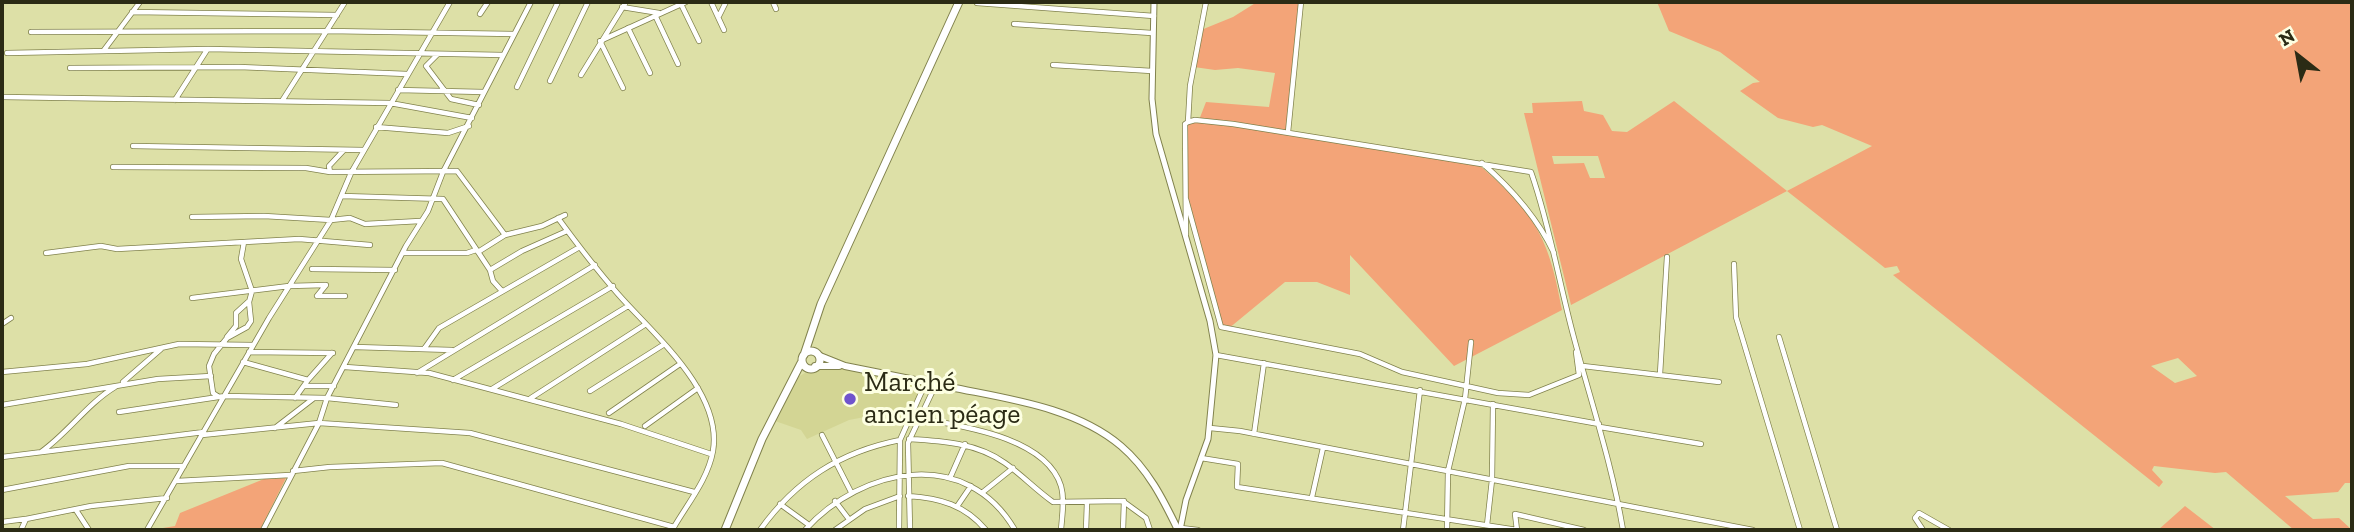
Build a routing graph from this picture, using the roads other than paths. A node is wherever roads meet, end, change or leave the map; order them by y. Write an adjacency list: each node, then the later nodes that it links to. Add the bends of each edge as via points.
1 (140, 2): 19 (street)
2 (345, 2): 22 (street)
3 (450, 2): 31 (street)
4 (488, 2): 20 (street)
5 (531, 2): 33 (street)
6 (558, 2): 53 (street)
7 (588, 2): 52 (street)
8 (711, 2): 24 (street)
9 (726, 2): 24 (street)
10 (773, 2): 18 (street)
11 (958, 2): 125 (highway, via 809,336)
12 (1154, 2): 23 (street)
13 (1206, 2): 64 (street)
14 (1301, 2): 67 (street)
15 (683, 3): 21 (street); 35 (street)
16 (977, 3): 23 (street)
17 (624, 4): 21 (street); 34 (street)
18 (776, 9)
19 (132, 12): 22 (street); 28 (street)
20 (480, 14)
21 (657, 14): 26 (street); 43 (street)
22 (337, 15): 29 (street)
23 (1154, 16): 32 (street)
24 (718, 18): 27 (street)
25 (1014, 24): 32 (street)
26 (628, 28): 34 (street); 49 (street)
27 (724, 30)
28 (118, 31): 29 (street); 30 (street); 38 (street)
29 (327, 31): 31 (street); 37 (street)
30 (31, 32)
31 (432, 33): 33 (street); 40 (street)
32 (1152, 33): 48 (street)
33 (514, 34): 42 (street)
34 (600, 41): 51 (street); 54 (street)
35 (699, 41)
36 (208, 49): 37 (street); 38 (street); 45 (street)
37 (314, 50): 40 (street); 47 (street)
38 (103, 51): 39 (street)
39 (7, 52)
40 (421, 53): 41 (street); 50 (street)
41 (438, 54): 42 (street); 56 (street, via 426,66)
42 (503, 55): 57 (street)
43 (678, 64)
44 (1053, 65): 48 (street)
45 (196, 67): 46 (street); 47 (street); 59 (street)
46 (70, 68)
47 (301, 70): 50 (street); 60 (street)
48 (1152, 71): 88 (street, via 1156,134)
49 (650, 73)
50 (407, 74): 55 (street)
51 (581, 75)
52 (550, 81)
53 (517, 87)
54 (622, 88)
55 (398, 90): 56 (street); 61 (street)
56 (448, 91): 57 (street); 62 (street, via 451,99)
57 (485, 92): 62 (street)
58 (2, 97): 59 (street)
59 (175, 100): 60 (street)
60 (282, 101): 61 (street)
61 (390, 103): 63 (street); 66 (street)
62 (479, 105): 63 (street)
63 (472, 118): 65 (street)
64 (1188, 122): 67 (street); 78 (street)
65 (469, 126): 66 (street, via 448,132); 74 (street)
66 (376, 127): 70 (street)
67 (1288, 132): 71 (street)
68 (133, 146): 69 (street)
69 (344, 150): 70 (street); 73 (street, via 329,166)
70 (363, 150): 75 (street)
71 (1481, 163): 97 (street, via 1506,184 1544,229); 97 (street, via 1531,172)
72 (113, 167): 73 (street)
73 (330, 172): 75 (street)
74 (443, 172): 75 (street); 77 (street); 85 (street, via 460,173)
75 (351, 173): 76 (street)
76 (342, 196): 77 (street); 82 (street)
77 (434, 196): 83 (street); 91 (street, via 443,199)
78 (1186, 198): 88 (street); 145 (street, via 1221,327 1360,354 1402,372)
79 (565, 215): 81 (street)
80 (191, 217): 82 (street)
81 (558, 218): 84 (street); 85 (street)
82 (331, 220): 83 (street, via 350,218 365,224); 87 (street)
83 (421, 221): 93 (street)
84 (567, 231): 90 (street); 100 (street)
85 (505, 235): 91 (street)
86 (244, 242): 87 (street); 92 (street, via 102,246); 103 (street, via 241,259)
87 (318, 242): 89 (street); 101 (street)
88 (1186, 243): 124 (street)
89 (370, 245)
90 (578, 247): 96 (street); 104 (street)
91 (477, 251): 93 (street); 100 (street)
92 (46, 253)
93 (403, 253): 99 (street)
94 (1667, 257): 135 (street)
95 (1734, 264): 237 (street, via 1736,317)
96 (595, 265): 102 (street); 122 (street)
97 (1559, 267): 116 (street)
98 (312, 269): 99 (street)
99 (395, 270): 119 (street)
100 (490, 270): 104 (street)
101 (289, 286): 103 (street); 105 (street, via 326,285 317,296); 117 (street)
102 (613, 286): 108 (street); 138 (street)
103 (252, 291): 106 (street); 107 (street)
104 (502, 291): 121 (street, via 439,328)
105 (345, 296)
106 (192, 298)
107 (249, 302): 113 (street, via 236,313 236,326); 113 (street, via 249,324)
108 (628, 306): 111 (street); 147 (street)
109 (2, 318): 110 (street, via 11,318)
110 (2, 324)
111 (646, 324): 118 (street); 154 (street)
112 (1779, 337): 238 (street)
113 (227, 338): 115 (street)
114 (1471, 342): 145 (street)
115 (221, 344): 117 (street); 120 (street); 136 (street, via 209,366)
116 (1576, 344): 131 (street); 145 (street, via 1579,375 1566,382 1529,395)
117 (253, 345): 123 (street)
118 (664, 345): 128 (street); 149 (street)
119 (355, 347): 121 (street); 132 (street)
120 (161, 348): 133 (street, via 87,364); 141 (street)
121 (424, 349): 122 (street)
122 (453, 351): 134 (street)
123 (249, 352): 126 (street); 137 (street, via 332,353)
124 (1216, 355): 127 (street); 165 (street)
125 (808, 359): 129 (highway); 130 (main road); 220 (highway, via 784,393)
126 (243, 362): 137 (street); 150 (street)
127 (1264, 363): 148 (street); 168 (street)
128 (680, 364): 146 (street); 160 (street)
129 (816, 366): 130 (main road)
130 (845, 366): 139 (main road)
131 (1583, 366): 135 (street); 164 (street)
132 (345, 368): 134 (street); 144 (street)
133 (2, 372)
134 (417, 374): 138 (street)
135 (1660, 374): 140 (street)
136 (211, 376): 141 (street); 150 (street, via 214,393)
137 (308, 380): 143 (street)
138 (453, 381): 147 (street)
139 (927, 381): 142 (main road); 171 (street)
140 (1719, 382)
141 (122, 383): 157 (street); 175 (street, via 101,394 75,424)
142 (936, 384): 161 (street); 215 (main road, via 1058,411 1104,433 1142,465)
143 (303, 386): 144 (street); 151 (street)
144 (334, 386): 153 (street)
145 (1464, 386): 155 (street)
146 (698, 388): 163 (street); 176 (street, via 711,420)
147 (491, 389): 154 (street)
148 (1420, 390): 155 (street); 180 (street)
149 (590, 391)
150 (223, 397): 151 (street); 159 (street); 167 (street)
151 (295, 398): 152 (street)
152 (314, 398): 153 (street); 166 (street)
153 (327, 398): 158 (street); 162 (street)
154 (530, 399): 176 (street)
155 (1465, 399): 156 (street); 183 (street)
156 (1493, 404): 164 (street); 188 (street)
157 (2, 405)
158 (396, 405)
159 (119, 412)
160 (609, 413)
161 (918, 418): 170 (street); 202 (street, via 984,431 1028,450 1057,478)
162 (319, 423): 166 (street); 184 (street); 192 (street, via 470,433)
163 (645, 426)
164 (1600, 426): 173 (street); 205 (street)
165 (1210, 428): 168 (street); 178 (street)
166 (275, 429): 167 (street)
167 (203, 434): 175 (street); 181 (street)
168 (1254, 434): 174 (street)
169 (822, 435): 179 (street)
170 (909, 439): 172 (street); 185 (street)
171 (900, 440): 179 (street, via 860,448); 186 (street)
172 (965, 444): 182 (street); 187 (street)
173 (1701, 444)
174 (1323, 448): 180 (street); 197 (street)
175 (38, 454): 177 (street)
176 (711, 454): 192 (street)
177 (2, 457)
178 (1201, 458): 197 (street, via 1238,464 1237,487); 215 (street)
179 (837, 461): 193 (street); 203 (street, via 808,476)
180 (1410, 464): 183 (street); 207 (street)
181 (185, 466): 189 (street); 191 (street, via 129,466)
182 (1013, 468): 194 (street); 202 (street, via 1049,500)
183 (1448, 471): 188 (street); 210 (street)
184 (292, 473): 189 (street); 192 (street, via 323,466 442,463 674,527); 219 (street)
185 (908, 476): 186 (street); 187 (street); 196 (street)
186 (899, 477): 193 (street); 195 (street)
187 (950, 478): 190 (street)
188 (1492, 480): 205 (street); 212 (street)
189 (176, 481): 198 (street)
190 (971, 486): 194 (street); 204 (street)
191 (2, 490)
192 (694, 492)
193 (851, 492): 199 (street)
194 (983, 492): 226 (street, via 1006,514)
195 (900, 496): 208 (street); 223 (street)
196 (908, 496): 204 (street); 224 (street)
197 (1312, 497): 207 (street)
198 (167, 498): 206 (street); 218 (street)
199 (835, 501): 208 (street); 213 (street)
200 (1124, 501): 201 (street); 214 (street, via 1146,518); 229 (street)
201 (1087, 502): 202 (street); 228 (street)
202 (1063, 503): 227 (street)
203 (779, 504): 213 (street); 221 (street)
204 (958, 505): 225 (street)
205 (1620, 506): 235 (street); 236 (street)
206 (76, 510): 209 (street); 217 (street)
207 (1404, 511): 210 (street); 231 (street)
208 (848, 518): 222 (street)
209 (26, 519): 211 (street); 216 (street)
210 (1449, 519): 212 (street); 232 (street)
211 (2, 522)
212 (1487, 525): 233 (street)
213 (807, 528)
214 (1150, 529)
215 (1180, 529): 230 (street)
216 (21, 530)
217 (89, 530)
218 (148, 530)
219 (263, 530)
220 (725, 530)
221 (760, 530)
222 (835, 530)
223 (899, 530)
224 (910, 530)
225 (986, 530)
226 (1014, 530)
227 (1061, 530)
228 (1086, 530)
229 (1123, 530)
230 (1198, 530)
231 (1403, 530)
232 (1447, 530)
233 (1517, 530): 234 (street, via 1515,514)
234 (1584, 530)
235 (1623, 530)
236 (1753, 530)
237 (1800, 530)
238 (1837, 530)
239 (1923, 530): 240 (street, via 1915,518 1919,513)
240 (1949, 530)

